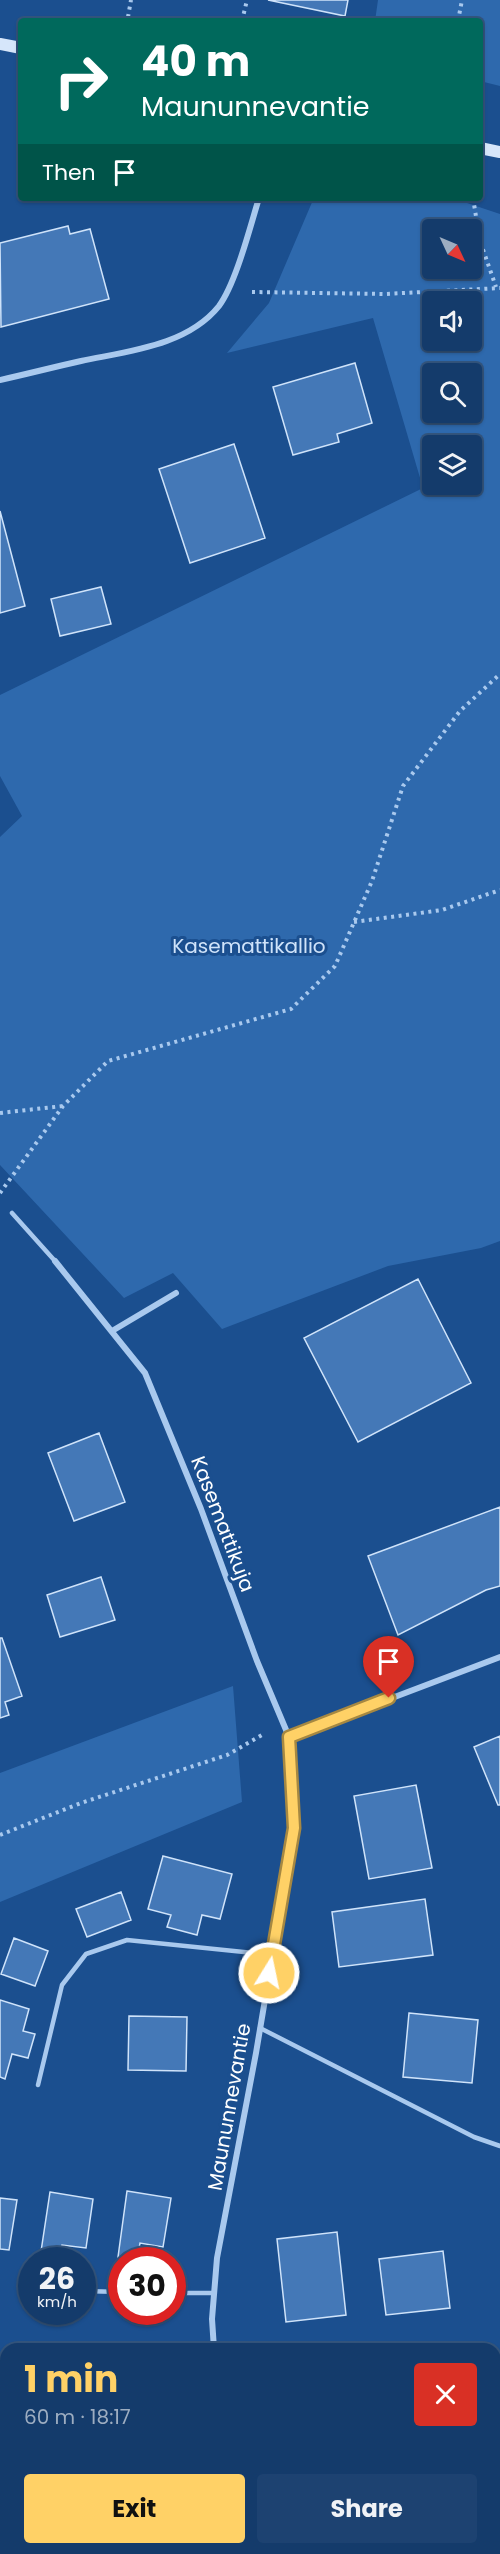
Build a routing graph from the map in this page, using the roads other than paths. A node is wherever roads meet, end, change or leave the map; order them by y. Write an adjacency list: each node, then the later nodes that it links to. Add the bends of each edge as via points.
1 (0, 44): 2 (main road)
2 (18, 47)
3 (483, 149): 4 (main road)
4 (500, 153)
5 (258, 201): 6 (street, via 220,304 204,323 179,336 132,351)
6 (0, 380)
7 (12, 1213): 8 (lane)
8 (55, 1261): 10 (street, Kasemattikuja)
9 (176, 1293): 10 (street)
10 (112, 1330): 12 (street, Kasemattikuja, via 145,1373)
11 (500, 1657): 12 (street)
12 (289, 1737): 13 (street, Maununnevantie, via 294,1828)
13 (272, 1955): 14 (street, Maununnevantie); 15 (lane, via 127,1940 86,1954 62,1985)
14 (260, 2028): 16 (lane); 18 (street, Maununnevantie)
15 (38, 2085)
16 (500, 2146)
17 (186, 2293): 18 (lane)
18 (214, 2293): 19 (street, Maununnevantie)
19 (214, 2343)

